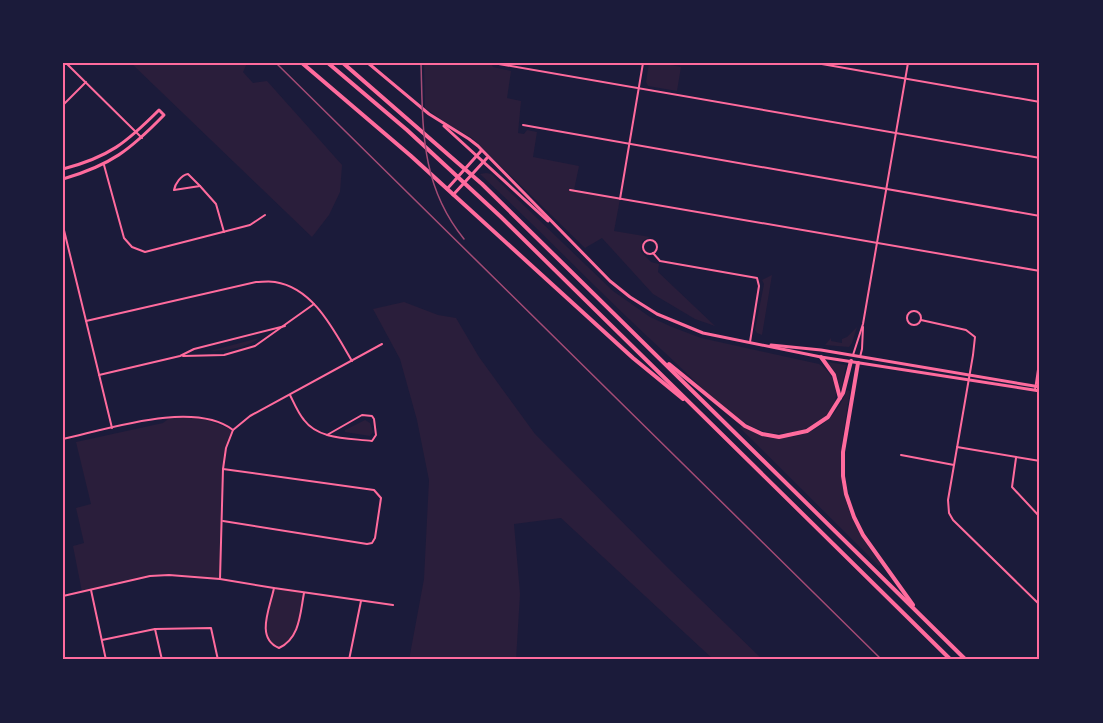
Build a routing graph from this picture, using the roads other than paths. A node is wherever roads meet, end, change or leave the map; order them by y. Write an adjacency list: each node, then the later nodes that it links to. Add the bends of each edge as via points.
1 (66, 63): 11 (street)
2 (302, 63): 30 (highway)
3 (328, 63): 65 (highway, via 493,209)
4 (343, 63): 51 (highway, via 482,184)
5 (368, 63): 15 (street)
6 (492, 63): 12 (street)
7 (643, 63): 12 (street)
8 (816, 63): 10 (street)
9 (908, 63): 10 (street)
10 (905, 78): 13 (street); 18 (street)
11 (86, 82): 14 (street); 17 (street)
12 (639, 89): 18 (street); 20 (street)
13 (1040, 102)
14 (63, 105)
15 (441, 123): 21 (street); 22 (street)
16 (523, 125): 20 (street)
17 (137, 132): 19 (street); 19 (street, via 159,110 164,115); 27 (street, via 100,158)
18 (895, 132): 24 (street); 31 (street)
19 (142, 138): 26 (street)
20 (629, 144): 31 (street); 34 (street)
21 (482, 151): 22 (street); 23 (street)
22 (476, 157): 25 (street); 30 (street)
23 (487, 158): 25 (street); 39 (street)
24 (1040, 158)
25 (483, 163): 33 (street); 39 (street)
26 (104, 165): 28 (street); 38 (street, via 124,238 132,247 145,252)
27 (63, 169)
28 (63, 178)
29 (200, 186): 29 (street, via 177,191 174,190 188,174); 38 (street, via 216,204)
30 (447, 189): 33 (highway)
31 (885, 189): 36 (street); 40 (street)
32 (570, 190): 34 (street)
33 (453, 195): 65 (highway, via 625,351)
34 (620, 199): 40 (street)
35 (265, 215): 38 (street, via 250,225)
36 (1040, 216)
37 (63, 226): 45 (street)
38 (224, 232)
39 (563, 234): 48 (street, via 615,285 652,311 715,336)
40 (877, 243): 42 (street); 46 (street)
41 (653, 253): 41 (street, via 656,244 648,241 644,250); 48 (street, via 660,261 757,278)
42 (1040, 271)
43 (314, 304): 45 (street, via 294,288 256,282); 47 (street); 57 (street)
44 (921, 320): 44 (street, via 916,312 908,315 912,324); 61 (street, via 972,333 975,342)
45 (86, 321): 60 (street)
46 (863, 324): 53 (street); 56 (street)
47 (285, 326): 52 (street); 52 (street, via 246,350 224,356)
48 (750, 342): 50 (street)
49 (382, 344): 57 (street)
50 (764, 344): 53 (street); 55 (street)
51 (652, 351): 64 (highway, via 742,424 766,435 791,436 813,428 830,415); 86 (highway)
52 (180, 356): 60 (street)
53 (853, 356): 56 (street); 58 (street)
54 (1040, 356): 62 (street)
55 (820, 357): 58 (street); 64 (highway, via 834,375)
56 (860, 357): 59 (street); 61 (street)
57 (352, 361): 63 (street)
58 (851, 362): 59 (street); 64 (highway)
59 (858, 363): 61 (street); 86 (highway, via 843,455 847,499 863,535)
60 (99, 375): 66 (street)
61 (969, 378): 62 (street); 70 (street)
62 (1037, 389)
63 (290, 395): 67 (street, via 250,416); 68 (street, via 305,422)
64 (840, 398)
65 (700, 412): 93 (highway)
66 (112, 428): 67 (street, via 191,416); 69 (street)
67 (233, 430): 75 (street)
68 (327, 435): 68 (street, via 372,441 376,435 374,419 362,415)
69 (63, 439)
70 (957, 447): 72 (street); 74 (street)
71 (901, 455): 74 (street)
72 (1016, 458): 73 (street); 76 (street, via 1012,487)
73 (1040, 461)
74 (954, 465): 85 (street, via 948,503 953,520)
75 (224, 469): 77 (street); 77 (street, via 374,490 381,498 375,538 367,544)
76 (1040, 517)
77 (223, 521): 78 (street)
78 (220, 579): 79 (street); 80 (street, via 150,576)
79 (274, 588): 81 (street); 81 (street, via 265,627 271,645 279,648 289,644 296,634)
80 (91, 590): 82 (street); 88 (street)
81 (304, 593): 83 (street)
82 (63, 596)
83 (361, 600): 84 (street); 92 (street)
84 (393, 605)
85 (1040, 605)
86 (918, 613): 94 (highway)
87 (154, 629): 88 (street); 90 (street); 91 (street, via 211,628)
88 (102, 640): 89 (street)
89 (106, 660)
90 (162, 660)
91 (218, 660)
92 (349, 660)
93 (951, 660)
94 (966, 660)

